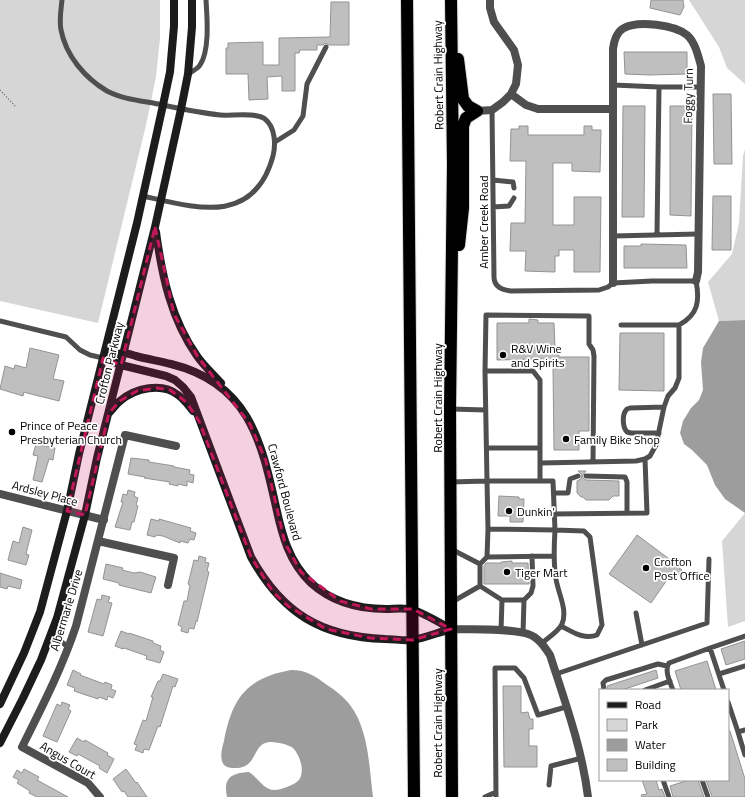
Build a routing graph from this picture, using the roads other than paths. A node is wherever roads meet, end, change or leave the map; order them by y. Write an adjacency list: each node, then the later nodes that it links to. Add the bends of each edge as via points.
1 (62, 0): 14 (lane, via 61,31 66,46 81,71 108,91 126,98)
2 (174, 0): 14 (street, Crofton Parkway, via 170,72)
3 (192, 0): 9 (street, Crofton Parkway)
4 (206, 0): 9 (lane, via 205,51 199,66)
5 (407, 0): 79 (highway, Robert Crain Highway)
6 (451, 0): 17 (highway, via 463,99 468,106); 32 (highway, Robert Crain Highway)
7 (490, 0): 13 (street, via 494,22 514,50 518,65 516,84)
8 (326, 47): 19 (lane, via 307,84 303,116 294,130)
9 (188, 74): 15 (street, Crofton Parkway)
10 (613, 85): 11 (street, Foggy Turn, via 613,49 618,34 624,28 634,25 655,25 674,28 687,35 697,50 701,66); 12 (lane); 16 (street, Foggy Turn)
11 (700, 86): 12 (lane); 28 (street, Foggy Turn)
12 (659, 87): 27 (lane)
13 (511, 94): 16 (street, via 526,105 538,109); 18 (street)
14 (164, 105): 15 (lane); 22 (street, Crofton Parkway)
15 (181, 109): 19 (lane, via 264,118 269,124); 24 (street, Crofton Parkway)
16 (612, 109): 29 (street, Foggy Turn)
17 (477, 110): 18 (street); 32 (highway, via 466,118 463,126 463,208)
18 (492, 110): 20 (lane, Amber Creek Road)
19 (275, 142): 24 (lane, via 274,154 263,181 247,198 225,207 213,208)
20 (493, 180): 21 (lane, via 513,182); 25 (lane, Amber Creek Road)
21 (514, 188)
22 (143, 196): 24 (lane); 37 (street, Crofton Parkway)
23 (514, 198): 25 (lane, via 509,206)
24 (160, 200): 26 (street, Crofton Parkway)
25 (493, 207): 31 (lane, Amber Creek Road, via 494,281 499,288 511,291 599,290 608,288)
26 (155, 227): 36 (street, Crofton Parkway); 40 (street, via 168,297 181,330 198,357)
27 (657, 234): 28 (lane); 29 (lane)
28 (698, 234): 30 (street, Foggy Turn)
29 (613, 236): 31 (street, Foggy Turn)
30 (696, 281): 31 (lane); 35 (lane, via 697,306 693,314)
31 (613, 283)
32 (451, 305): 42 (highway, Robert Crain Highway)
33 (0, 321): 37 (lane, via 66,337 80,350)
34 (621, 325): 35 (lane)
35 (680, 325): 41 (lane, via 679,378)
36 (124, 353): 37 (street, Crawford Boulevard); 38 (street, Crofton Parkway); 40 (street, Crawford Boulevard, via 186,368)
37 (103, 358): 38 (street); 60 (street, Crofton Parkway)
38 (121, 365): 44 (street, Crofton Parkway); 45 (street, via 175,380 191,397)
39 (485, 371): 43 (lane); 49 (lane, via 533,371 540,380); 51 (lane, via 486,315 589,316 589,344 594,356)
40 (229, 393): 79 (street, Crawford Boulevard, via 250,424 259,443 266,461 285,543 301,572 326,594 352,606 371,609)
41 (664, 407): 46 (lane); 46 (lane, via 630,408 624,414 627,432)
42 (450, 409): 43 (lane); 56 (highway, Robert Crain Highway)
43 (486, 410): 48 (lane)
44 (109, 413): 45 (street, via 127,396 147,388 157,388 178,394); 63 (street, Crofton Parkway)
45 (200, 421): 87 (street, via 251,558 273,592 305,618 326,629 346,635)
46 (659, 433): 50 (lane, via 656,445 650,456)
47 (176, 446): 64 (street, Albermarle Drive, via 125,435)
48 (487, 448): 49 (lane); 57 (lane)
49 (540, 448): 52 (lane)
50 (645, 459): 51 (lane); 61 (lane, via 647,513)
51 (593, 461): 52 (lane)
52 (541, 462): 55 (lane)
53 (578, 476): 58 (lane, via 570,479 568,493)
54 (586, 476): 61 (lane, via 625,477)
55 (540, 480): 57 (lane); 58 (lane, via 553,480)
56 (450, 482): 57 (lane); 68 (highway, Robert Crain Highway)
57 (487, 482): 65 (lane)
58 (554, 493): 62 (lane)
59 (0, 494): 60 (street, Ardsley Place)
60 (67, 511): 63 (street, Ardsley Place); 101 (street, Crofton Parkway, via 40,612)
61 (627, 513): 62 (lane)
62 (554, 514): 66 (lane)
63 (85, 515): 64 (street); 84 (street, Crofton Parkway)
64 (104, 520): 67 (street, Albermarle Drive)
65 (488, 529): 66 (lane); 71 (lane)
66 (555, 530): 70 (lane); 81 (lane, via 584,531 590,537 602,625 597,635 592,637 579,635)
67 (98, 541): 74 (street, via 174,558); 90 (street, Albermarle Drive)
68 (451, 549): 73 (lane); 78 (highway, Robert Crain Highway)
69 (532, 556): 70 (lane); 71 (lane); 77 (lane, via 533,586 531,594)
70 (553, 556): 81 (lane, via 564,615)
71 (487, 557): 73 (lane)
72 (709, 559): 89 (lane, via 707,623)
73 (480, 564): 75 (lane)
74 (168, 584)
75 (480, 586): 76 (lane); 78 (lane)
76 (502, 600): 77 (lane); 83 (lane)
77 (524, 600): 85 (lane)
78 (451, 602): 82 (highway, Robert Crain Highway)
79 (413, 609): 82 (street, Crawford Boulevard); 87 (highway, Robert Crain Highway)
80 (636, 613): 89 (lane)
81 (561, 626): 88 (lane)
82 (451, 629): 83 (street); 87 (street); 116 (highway, Robert Crain Highway)
83 (501, 630): 85 (street)
84 (51, 633): 90 (lane); 106 (street, Crofton Parkway, via 41,660)
85 (523, 633): 88 (street)
86 (745, 636): 91 (lane)
87 (413, 640): 115 (highway, Robert Crain Highway)
88 (542, 643): 94 (street, via 550,655)
89 (642, 645): 94 (lane)
90 (69, 648): 107 (street, Albermarle Drive)
91 (710, 648): 92 (lane); 95 (lane)
92 (667, 666): 96 (lane); 97 (lane, via 658,664 606,680 603,683)
93 (745, 666): 95 (lane)
94 (556, 674): 103 (street)
95 (719, 674): 100 (lane)
96 (670, 682): 98 (lane); 99 (lane)
97 (604, 689)
98 (648, 689)
99 (673, 689)
100 (724, 689)
101 (0, 704)
102 (729, 705): 105 (lane)
103 (566, 707): 109 (street); 113 (lane, via 538,715 524,678 515,668 495,668)
104 (745, 730): 105 (lane)
105 (738, 732): 108 (lane)
106 (0, 743)
107 (22, 747): 114 (street, Angus Court, via 88,782)
108 (745, 755)
109 (582, 758): 112 (lane, via 552,766); 118 (street)
110 (663, 781): 119 (lane)
111 (702, 781): 120 (lane)
112 (549, 785)
113 (496, 795): 117 (lane)
114 (100, 797)
115 (414, 797)
116 (452, 797)
117 (485, 797)
118 (588, 797)
119 (669, 797)
120 (708, 797)

